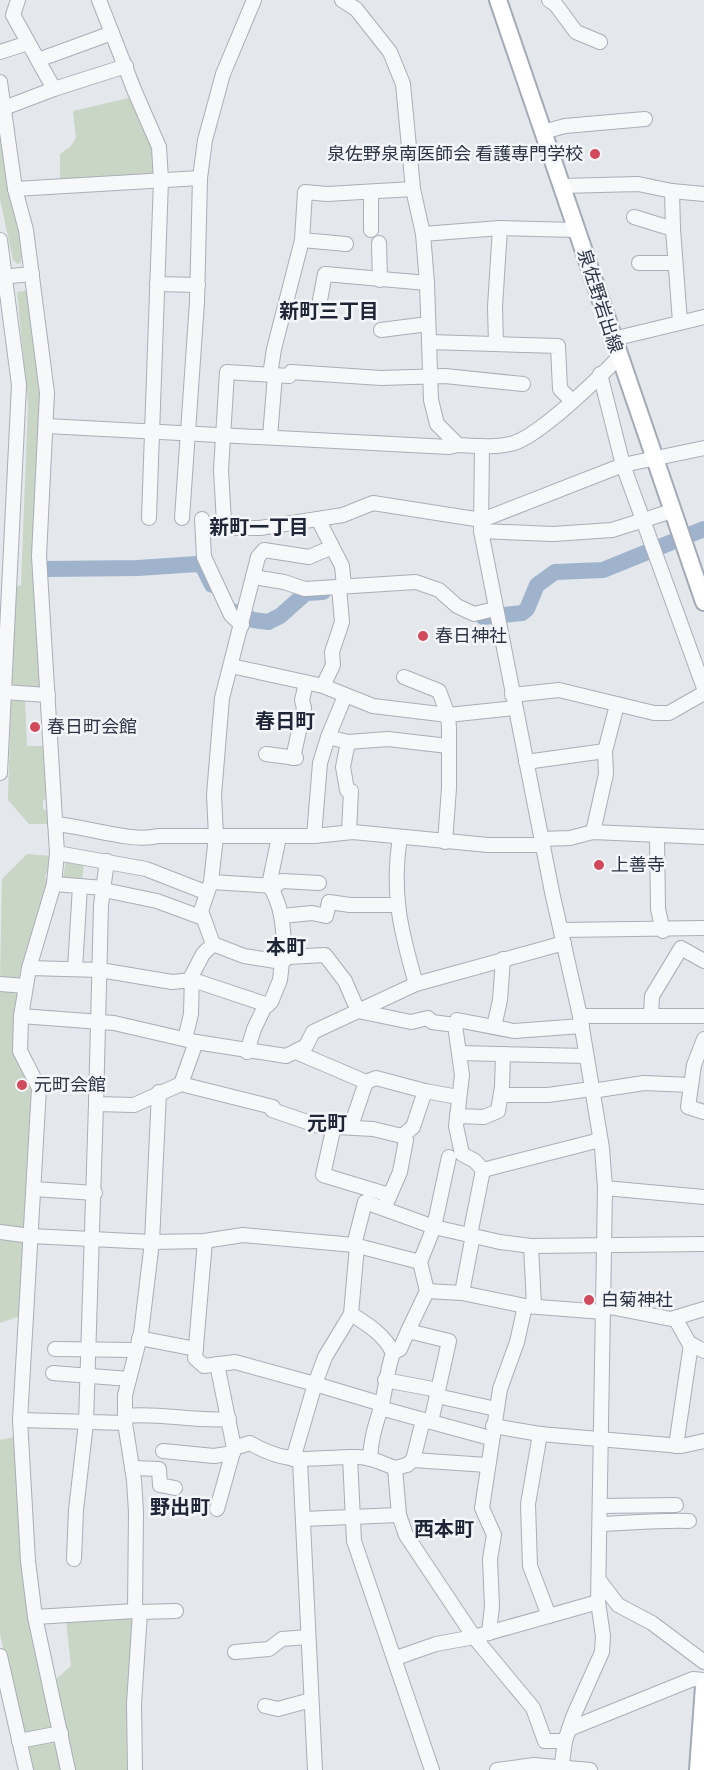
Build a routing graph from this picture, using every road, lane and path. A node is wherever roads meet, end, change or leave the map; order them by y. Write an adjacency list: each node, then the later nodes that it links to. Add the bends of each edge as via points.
1 (18, 0): 9 (street, via 13,15)
2 (99, 0): 7 (street)
3 (254, 0): 18 (street, via 223,74 205,140)
4 (342, 0): 22 (street, via 356,9 390,52 403,84)
5 (498, 0): 17 (main road, 泉佐野岩出線)
6 (549, 0): 8 (street, via 576,32)
7 (112, 33): 11 (street); 12 (street)
8 (600, 42)
9 (28, 43): 10 (street); 11 (street)
10 (0, 52)
11 (38, 60): 14 (street)
12 (126, 66): 14 (street); 19 (street, via 159,147)
13 (0, 82): 15 (street)
14 (54, 89): 15 (street)
15 (4, 108): 21 (street)
16 (645, 119): 17 (street, via 565,126)
17 (543, 132): 20 (main road, 泉佐野岩出線)
18 (200, 178): 19 (street); 43 (street)
19 (161, 180): 21 (street); 41 (street)
20 (562, 186): 23 (street, via 638,184); 30 (main road, 泉佐野岩出線)
21 (15, 189): 38 (street)
22 (413, 189): 24 (street); 31 (street)
23 (672, 191): 25 (street); 28 (street)
24 (371, 192): 29 (street); 33 (street, via 305,192)
25 (704, 194)
26 (634, 217): 28 (street)
27 (500, 228): 30 (street); 31 (street); 51 (street)
28 (673, 229): 37 (street)
29 (371, 230)
30 (576, 230): 49 (main road, 泉佐野岩出線)
31 (423, 234): 42 (street)
32 (0, 240): 39 (street)
33 (302, 240): 35 (street); 54 (street, via 274,349)
34 (380, 243): 40 (street)
35 (345, 244)
36 (639, 263): 37 (street)
37 (674, 263): 46 (street)
38 (32, 274): 39 (street); 58 (street, via 47,393)
39 (3, 277): 76 (street, via 19,385 17,477)
40 (380, 280): 42 (street); 44 (street, via 326,274)
41 (157, 284): 43 (street); 59 (street)
42 (427, 284): 47 (street)
43 (198, 285): 60 (street)
44 (320, 300)
45 (704, 317): 46 (street)
46 (680, 322): 49 (street)
47 (428, 324): 48 (street); 50 (street)
48 (381, 330)
49 (613, 339): 52 (main road, 泉佐野岩出線)
50 (429, 342): 51 (street); 55 (street)
51 (496, 344): 57 (street, via 558,346 560,389)
52 (619, 357): 53 (street); 66 (main road, 泉佐野岩出線)
53 (600, 374): 57 (street); 67 (street)
54 (273, 375): 55 (street, via 289,376 291,372); 61 (street, via 226,372); 62 (street)
55 (430, 378): 56 (street); 63 (street, via 437,424)
56 (523, 384)
57 (571, 400): 64 (street, via 536,431 514,443)
58 (46, 426): 59 (street); 90 (street, via 39,556)
59 (152, 430): 60 (street); 69 (street)
60 (188, 432): 61 (street); 70 (street)
61 (224, 435): 62 (street); 72 (street, via 224,523 233,528 260,528)
62 (270, 437): 63 (street)
63 (458, 445): 64 (street)
64 (482, 446): 74 (street)
65 (704, 448): 66 (street)
66 (653, 458): 67 (street); 68 (main road, 泉佐野岩出線)
67 (623, 465): 73 (street); 74 (street)
68 (672, 512): 73 (street); 78 (main road, 泉佐野岩出線)
69 (149, 518)
70 (182, 518)
71 (202, 519): 82 (street, via 204,557)
72 (318, 519): 74 (street, via 343,515 373,503); 75 (street)
73 (641, 521): 74 (street, via 612,530 553,534); 85 (street)
74 (481, 526): 81 (street)
75 (330, 548): 77 (street, via 309,557 264,550 258,556); 79 (street, via 342,566)
76 (6, 565): 88 (street)
77 (253, 577): 79 (street, via 305,590); 82 (street)
78 (701, 583): 80 (main road, 泉佐野岩出線)
79 (341, 589): 81 (street, via 416,582 440,590 457,606 474,614); 87 (street, via 342,622 332,652 333,665)
80 (704, 602)
81 (496, 613): 92 (street)
82 (238, 616): 83 (street)
83 (231, 666): 86 (street); 105 (street, via 222,698 214,795)
84 (404, 677): 94 (street, via 439,691)
85 (703, 681)
86 (306, 683): 87 (street); 99 (street, via 295,758)
87 (323, 686): 91 (street)
88 (3, 692): 90 (street); 101 (street)
89 (704, 693): 93 (street, via 669,713)
90 (48, 695): 102 (street)
91 (345, 696): 94 (street, via 373,706); 95 (street)
92 (514, 701): 93 (street, via 559,690); 94 (street); 100 (street)
93 (616, 705): 98 (street)
94 (448, 715): 97 (street)
95 (328, 737): 96 (street); 106 (street, via 321,763)
96 (348, 742): 97 (street, via 388,739); 103 (street, via 343,767 347,790 351,791)
97 (448, 746): 111 (street)
98 (605, 751): 100 (street); 104 (street, via 606,774)
99 (266, 754)
100 (526, 762): 112 (street)
101 (0, 773)
102 (55, 824): 105 (street, via 80,825 145,840 158,836); 113 (street)
103 (349, 832): 106 (street); 109 (street)
104 (593, 832): 107 (street); 112 (street)
105 (216, 836): 108 (street); 119 (street)
106 (314, 836): 108 (street)
107 (657, 836): 110 (street); 125 (street, via 658,909)
108 (279, 837): 117 (street)
109 (400, 837): 111 (street); 121 (street)
110 (704, 837)
111 (445, 842): 112 (street)
112 (542, 842): 126 (street)
113 (57, 853): 114 (street); 116 (street)
114 (107, 861): 119 (street); 120 (street)
115 (319, 882): 117 (street, via 282,881)
116 (54, 884): 118 (street); 131 (street)
117 (269, 885): 119 (street); 122 (street, via 278,898)
118 (80, 886): 120 (street); 132 (street)
119 (208, 887): 123 (street, via 201,911)
120 (104, 889): 123 (street, via 157,901); 133 (street)
121 (396, 905): 122 (street, via 329,902 326,916); 136 (street)
122 (282, 916): 129 (street)
123 (203, 918): 127 (street)
124 (704, 928): 125 (street)
125 (663, 931): 126 (street)
126 (563, 937): 128 (street); 144 (street)
127 (213, 944): 129 (street, via 244,957); 134 (street, via 195,966)
128 (503, 959): 136 (street); 146 (street)
129 (284, 960): 138 (street); 139 (street, via 325,955 345,981)
130 (704, 961): 140 (street, via 681,948 652,996)
131 (29, 968): 132 (street); 137 (street)
132 (75, 969): 133 (street)
133 (100, 970): 134 (street, via 172,982); 143 (street)
134 (193, 980): 138 (street); 148 (street)
135 (0, 984): 137 (street)
136 (416, 984): 139 (street)
137 (25, 986): 141 (street)
138 (268, 1005): 149 (street)
139 (357, 1011): 145 (street, via 411,1022 428,1018); 150 (street, via 313,1032 306,1046)
140 (651, 1015): 142 (street); 144 (street)
141 (21, 1016): 143 (street); 173 (street, via 20,1051 39,1088)
142 (704, 1016)
143 (96, 1022): 148 (street); 163 (street)
144 (581, 1024): 146 (street, via 514,1031); 153 (street)
145 (455, 1025): 146 (street, via 457,1020); 151 (street)
146 (494, 1027)
147 (704, 1039): 154 (street)
148 (191, 1041): 149 (street); 156 (street)
149 (247, 1052): 150 (street, via 286,1056)
150 (296, 1052): 155 (street)
151 (459, 1053): 152 (street); 162 (street, via 462,1075)
152 (503, 1054): 153 (street); 161 (street)
153 (586, 1056): 158 (street)
154 (699, 1065): 157 (street)
155 (366, 1082): 159 (street, via 376,1078); 167 (street)
156 (181, 1084): 160 (street); 166 (street, via 273,1108 302,1122)
157 (691, 1085): 158 (street, via 644,1083); 164 (street, via 688,1107)
158 (591, 1090): 161 (street); 169 (street)
159 (425, 1091): 162 (street); 168 (street, via 413,1127)
160 (159, 1092): 163 (street, via 134,1105); 184 (street)
161 (501, 1095): 165 (street, via 498,1111 492,1115)
162 (458, 1096): 165 (street)
163 (96, 1104): 174 (street)
164 (704, 1112)
165 (457, 1116): 171 (street, via 462,1155)
166 (334, 1126): 167 (street); 175 (street, via 322,1174)
167 (351, 1126): 168 (street)
168 (402, 1136): 175 (street, via 406,1140 400,1172)
169 (600, 1140): 171 (street); 172 (street)
170 (449, 1157): 178 (street)
171 (483, 1170): 180 (street)
172 (605, 1188): 176 (street); 186 (street)
173 (34, 1189): 174 (street); 181 (street)
174 (95, 1193): 182 (street)
175 (390, 1195): 177 (street)
176 (704, 1197)
177 (384, 1209): 178 (street); 187 (street, via 365,1202)
178 (434, 1227): 180 (street); 189 (street)
179 (0, 1232): 181 (street)
180 (471, 1235): 188 (street); 191 (street)
181 (31, 1236): 182 (street); 216 (street)
182 (93, 1239): 184 (street); 201 (street)
183 (205, 1240): 184 (street); 187 (street, via 243,1235); 202 (street)
184 (152, 1242): 198 (street)
185 (704, 1244): 186 (street)
186 (605, 1245): 188 (street); 193 (street)
187 (356, 1246): 189 (street); 195 (street)
188 (531, 1246): 192 (street)
189 (420, 1262): 190 (street)
190 (427, 1292): 191 (street); 197 (street)
191 (462, 1293): 192 (street)
192 (530, 1306): 193 (street); 213 (street)
193 (604, 1309): 196 (street); 221 (street)
194 (704, 1309): 196 (street)
195 (351, 1314): 204 (street, via 369,1325); 210 (street, via 325,1357)
196 (675, 1318): 199 (street)
197 (408, 1331): 204 (street, via 400,1350); 211 (street, via 449,1341)
198 (137, 1344): 201 (street); 202 (street); 208 (street)
199 (691, 1344): 203 (street); 223 (street)
200 (55, 1349): 201 (street)
201 (88, 1349): 207 (street)
202 (196, 1349): 205 (street, via 195,1358 204,1366)
203 (704, 1352)
204 (393, 1353): 209 (street)
205 (218, 1364): 210 (street, via 235,1362); 215 (street)
206 (53, 1373): 207 (street)
207 (88, 1376): 208 (street); 218 (street)
208 (129, 1379): 214 (street)
209 (385, 1380): 211 (street); 212 (street)
210 (315, 1384): 212 (street); 228 (street)
211 (437, 1393): 213 (street); 217 (street)
212 (381, 1406): 217 (street); 227 (street, via 371,1434)
213 (496, 1409): 219 (street)
214 (125, 1419): 215 (street, via 148,1413 213,1421); 218 (street); 231 (street)
215 (230, 1419): 225 (street)
216 (20, 1420): 218 (street); 248 (street)
217 (427, 1421): 219 (street); 229 (street)
218 (86, 1423): 242 (street)
219 (491, 1432): 220 (street); 230 (street)
220 (540, 1434): 221 (street); 247 (street, via 528,1504 530,1566)
221 (601, 1438): 223 (street); 235 (street)
222 (704, 1441): 223 (street)
223 (676, 1446)
224 (163, 1451): 225 (street, via 214,1456)
225 (234, 1451): 228 (street, via 250,1443); 236 (street)
226 (350, 1458): 227 (street); 228 (street); 238 (street)
227 (370, 1459): 232 (street)
228 (296, 1460): 239 (street)
229 (413, 1460): 230 (street); 232 (street)
230 (487, 1465): 249 (street, via 482,1508 494,1535)
231 (132, 1468): 233 (street, via 159,1469 160,1485); 245 (street)
232 (395, 1468): 237 (street)
233 (175, 1488)
234 (676, 1505): 235 (street)
235 (600, 1506): 241 (street)
236 (217, 1509)
237 (399, 1515): 238 (street); 251 (street, via 406,1535)
238 (352, 1518): 239 (street); 254 (street, via 354,1541)
239 (303, 1519): 250 (street)
240 (689, 1521): 241 (street)
241 (600, 1524): 243 (street)
242 (74, 1559)
243 (599, 1580): 244 (street); 255 (street, via 618,1605 652,1623)
244 (598, 1602): 247 (street); 261 (street, via 602,1652)
245 (138, 1611): 246 (street); 248 (street); 266 (street)
246 (176, 1611)
247 (549, 1616): 249 (street)
248 (35, 1617): 260 (street)
249 (489, 1633): 251 (street)
250 (308, 1637): 252 (street, via 282,1639 269,1649); 258 (street)
251 (474, 1637): 254 (street, via 436,1644); 261 (street, via 533,1708 545,1741)
252 (235, 1652)
253 (0, 1656): 262 (street)
254 (396, 1658): 268 (street)
255 (704, 1662)
256 (704, 1680): 261 (street, via 693,1679)
257 (704, 1686): 271 (main road)
258 (311, 1700): 259 (street, via 278,1709); 267 (street)
259 (264, 1706)
260 (61, 1733): 262 (street); 265 (street)
261 (567, 1735): 263 (street)
262 (19, 1742): 264 (street)
263 (561, 1768): 269 (street, via 518,1765); 270 (street)
264 (26, 1770)
265 (68, 1770)
266 (135, 1770)
267 (315, 1770)
268 (432, 1770)
269 (497, 1770)
270 (590, 1770)
271 (698, 1770)

